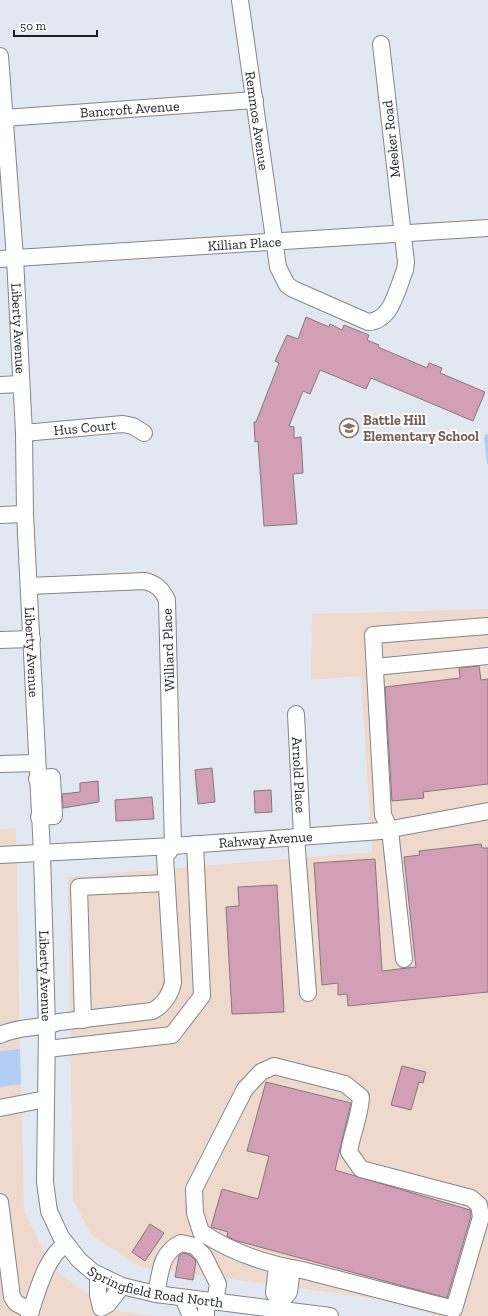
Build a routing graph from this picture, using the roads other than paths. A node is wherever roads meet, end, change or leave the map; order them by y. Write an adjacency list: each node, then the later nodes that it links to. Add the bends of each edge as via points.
1 (240, 0): 4 (street, Remmos Avenue)
2 (381, 44): 7 (street, Meeker Road)
3 (0, 56): 5 (street, Liberty Avenue)
4 (255, 100): 5 (street, Bancroft Avenue); 8 (street, Remmos Avenue)
5 (4, 118): 9 (street, Liberty Avenue)
6 (488, 228): 7 (street, Killian Place)
7 (401, 234): 8 (street, Killian Place); 8 (street, Meeker Road, via 405,270 384,316 368,322 287,285 276,260)
8 (275, 242): 9 (street, Killian Place)
9 (7, 258): 10 (street, Liberty Avenue)
10 (21, 384): 11 (street); 12 (street, Liberty Avenue)
11 (0, 385)
12 (24, 433): 13 (street, Hus Court, via 123,424 133,426); 14 (street, Liberty Avenue)
13 (144, 433)
14 (25, 514): 15 (street); 16 (street, Liberty Avenue)
15 (0, 515)
16 (29, 586): 18 (street, Liberty Avenue); 29 (street, Williard Place, via 145,581 163,592 168,608)
17 (488, 626): 21 (street, via 373,635)
18 (32, 639): 19 (street); 24 (street, Liberty Avenue)
19 (0, 640)
20 (488, 656): 21 (street)
21 (375, 666): 26 (street, via 383,815)
22 (296, 714): 27 (street, Arnold Place)
23 (0, 764): 24 (street)
24 (37, 771): 30 (street, Liberty Avenue)
25 (488, 811): 26 (street, Rahway Avenue)
26 (390, 830): 27 (street, Rahway Avenue); 33 (street)
27 (299, 836): 28 (street, Rahway Avenue); 34 (street, Arnold Place)
28 (195, 844): 29 (street, Rahway Avenue); 38 (street, via 202,996 172,1035)
29 (173, 846): 30 (street, Rahway Avenue); 32 (street, via 165,857)
30 (42, 853): 31 (street, Rahway Avenue); 36 (street, Liberty Avenue)
31 (0, 855)
32 (166, 883): 35 (street, via 173,982 171,990 159,1008 152,1011); 35 (street, via 79,888)
33 (404, 959)
34 (308, 993)
35 (84, 1020): 36 (street, via 59,1022)
36 (47, 1027): 37 (street); 38 (street, Liberty Avenue)
37 (0, 1035)
38 (47, 1049): 39 (street, Liberty Avenue)
39 (46, 1099): 40 (street); 42 (street, Liberty Avenue, via 45,1193 54,1224)
40 (0, 1108)
41 (0, 1202): 52 (street, via 12,1297)
42 (66, 1244): 44 (street, Springfield Road North, via 83,1264); 52 (street, via 56,1251 49,1263)
43 (285, 1267): 49 (street, via 289,1292); 51 (street); 51 (street, via 222,1246 201,1232 195,1213 194,1189 245,1089 261,1072 274,1066 345,1084 361,1097 349,1152 361,1169 471,1198 479,1205 481,1217)
44 (98, 1275): 45 (street, Springfield Road North); 50 (street)
45 (122, 1286): 46 (street, Springfield Road North); 50 (street)
46 (156, 1294): 47 (street, Springfield Road North); 48 (street, via 168,1251 181,1243 195,1246 204,1256 218,1284)
47 (183, 1298): 48 (street, Springfield Road North); 54 (street)
48 (209, 1306): 49 (street, Springfield Road North)
49 (282, 1309): 53 (street, Springfield Road North)
50 (101, 1312)
51 (453, 1313)
52 (30, 1314)
53 (323, 1315)
54 (192, 1316)

